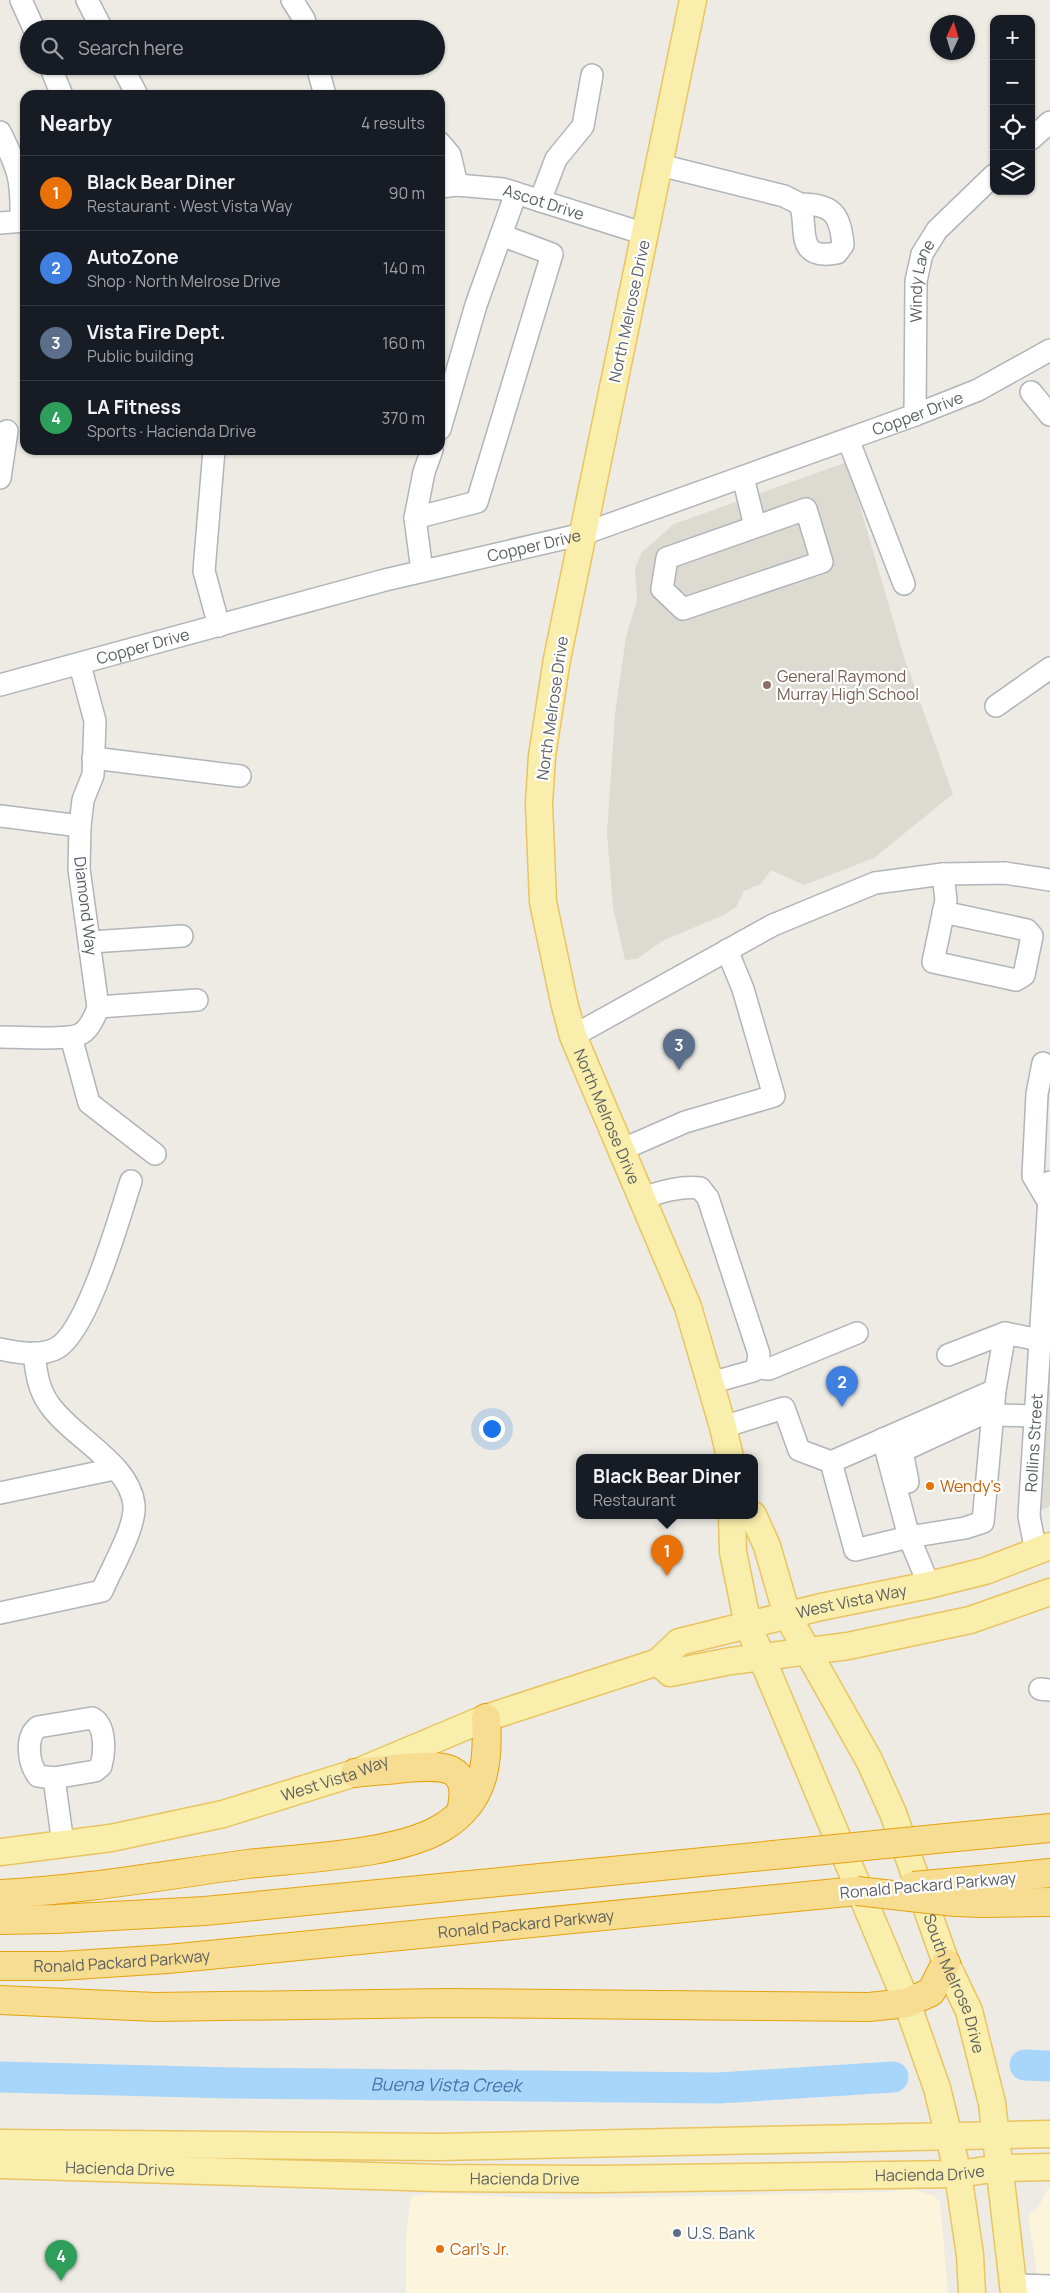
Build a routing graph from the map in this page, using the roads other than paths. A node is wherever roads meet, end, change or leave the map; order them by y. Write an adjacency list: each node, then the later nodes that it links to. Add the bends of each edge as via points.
1 (21, 0): 5 (street)
2 (86, 0): 6 (street)
3 (292, 0): 7 (street)
4 (693, 0): 19 (main road, North Melrose Drive)
5 (30, 20)
6 (97, 20)
7 (304, 20)
8 (54, 75): 12 (street)
9 (127, 75): 13 (street)
10 (319, 75): 14 (street)
11 (592, 75): 23 (street, via 583,126 556,159)
12 (60, 90)
13 (134, 90)
14 (324, 90)
15 (1050, 122): 17 (street)
16 (0, 132): 25 (street, via 20,178)
17 (1035, 136)
18 (445, 149): 21 (street, via 450,155)
19 (660, 165): 24 (street, via 784,196); 26 (main road, North Melrose Drive)
20 (990, 179): 31 (street, Windy Lane, via 937,230 922,254 916,281)
21 (448, 186): 22 (street, Ascot Drive, via 503,188)
22 (516, 193): 23 (street, Ascot Drive); 27 (street)
23 (540, 201): 26 (street, Ascot Drive)
24 (800, 204)
25 (15, 222)
26 (645, 234): 41 (main road, North Melrose Drive)
27 (501, 235): 30 (street, via 476,305); 39 (street, via 552,254 477,502)
28 (1050, 350): 31 (street, Copper Drive, via 978,390)
29 (1031, 392): 32 (street)
30 (445, 412)
31 (915, 415): 34 (street, Copper Drive)
32 (1050, 416)
33 (7, 431): 38 (street)
34 (848, 439): 37 (street, Copper Drive); 43 (street)
35 (214, 455): 44 (street, via 204,571)
36 (430, 455): 39 (street)
37 (743, 477): 40 (street); 41 (street, Copper Drive)
38 (0, 478)
39 (415, 518): 42 (street)
40 (755, 526): 40 (street, via 666,558 662,589 682,609 822,562 806,509)
41 (583, 534): 42 (street, Copper Drive); 61 (main road, North Melrose Drive, via 557,659 542,756 539,804 543,902)
42 (422, 571): 44 (street, Copper Drive)
43 (904, 584)
44 (218, 626): 45 (street, Copper Drive)
45 (80, 665): 47 (street, Copper Drive); 49 (street, Diamond Way, via 95,721)
46 (1050, 668): 48 (street)
47 (2, 681)
48 (996, 706)
49 (93, 758): 50 (street); 52 (street, Diamond Way, via 93,775 83,800)
50 (240, 776)
51 (0, 816): 52 (street)
52 (80, 826): 57 (street, Diamond Way, via 79,869)
53 (943, 874): 54 (street, via 1005,873); 55 (street, via 946,886); 58 (street, via 875,883 773,925)
54 (1050, 880)
55 (944, 912): 55 (street, via 933,962 1016,980 1024,975 1032,936 1026,930)
56 (182, 936): 57 (street)
57 (90, 942): 60 (street, Diamond Way)
58 (727, 950): 61 (street); 65 (street, via 743,989 774,1096 685,1122)
59 (197, 1000): 60 (street)
60 (98, 1008): 63 (street, via 82,1033)
61 (573, 1036): 65 (main road, North Melrose Drive)
62 (0, 1037): 63 (street)
63 (71, 1037): 66 (street, via 89,1103)
64 (1048, 1063): 70 (street, via 1037,1094 1033,1176)
65 (621, 1150): 69 (main road, North Melrose Drive)
66 (154, 1154)
67 (131, 1181): 75 (street, via 108,1254 76,1329 56,1348)
68 (1050, 1182): 70 (street, Rollins Street)
69 (642, 1198): 77 (street, via 679,1187 705,1191 759,1354); 78 (main road, North Melrose Drive, via 688,1307)
70 (1048, 1203): 73 (street, Rollins Street)
71 (858, 1333): 77 (street, via 769,1370)
72 (1005, 1333): 73 (street); 76 (street); 79 (street)
73 (1039, 1340): 80 (street, Rollins Street)
74 (0, 1349): 75 (street)
75 (34, 1353): 85 (street, via 38,1380 49,1405)
76 (948, 1355)
77 (757, 1368): 78 (street, via 753,1372)
78 (710, 1383): 81 (main road, North Melrose Drive)
79 (993, 1405): 80 (street); 82 (street); 89 (street, via 983,1522); 89 (street, via 902,1452)
80 (1034, 1416): 90 (street, Rollins Street, via 1029,1516)
81 (723, 1428): 83 (main road, North Melrose Drive); 84 (street, via 784,1408 799,1450)
82 (883, 1439): 84 (street); 89 (street)
83 (729, 1454)
84 (831, 1462): 89 (street, via 855,1550)
85 (114, 1469): 86 (street); 93 (street, via 125,1478 134,1505 131,1525 102,1591)
86 (0, 1493)
87 (732, 1519): 95 (main road, via 733,1552)
88 (755, 1519): 94 (main road, via 767,1546)
89 (915, 1536): 91 (street)
90 (1043, 1549): 91 (main road, West Vista Way, via 985,1570)
91 (929, 1585): 94 (main road, West Vista Way)
92 (1050, 1592): 96 (main road, via 970,1620)
93 (0, 1614)
94 (787, 1615): 95 (main road, West Vista Way); 96 (main road, South Melrose Drive)
95 (748, 1625): 97 (main road); 98 (main road, West Vista Way, via 679,1642)
96 (809, 1653): 97 (main road); 111 (main road, South Melrose Drive, via 885,1795)
97 (762, 1659): 98 (main road, via 670,1673); 114 (main road)
98 (658, 1662): 99 (main road, West Vista Way)
99 (486, 1718): 100 (main road, West Vista Way); 102 (highway, via 485,1773 476,1793)
100 (355, 1773): 102 (highway, via 438,1765 452,1770 464,1788); 104 (main road, West Vista Way, via 223,1814 111,1838)
101 (54, 1778): 104 (street)
102 (461, 1812): 108 (highway, via 443,1827 407,1842 368,1850 131,1881)
103 (1050, 1828): 110 (highway, bridge, via 205,1911)
104 (63, 1844): 105 (main road, West Vista Way)
105 (0, 1852)
106 (1050, 1873): 107 (highway, Ronald Packard Parkway)
107 (981, 1891): 109 (highway); 112 (highway, Ronald Packard Parkway, bridge, via 955,1902 857,1891 168,1959)
108 (0, 1894)
109 (1050, 1902)
110 (0, 1920)
111 (946, 1962): 114 (highway, via 932,1992); 116 (main road, South Melrose Drive, via 969,2011 992,2103)
112 (0, 1966)
113 (0, 2000): 114 (highway, via 155,2007 446,2003 868,2007)
114 (907, 2003): 117 (main road)
115 (1050, 2134): 116 (main road, Hacienda Drive)
116 (996, 2135): 117 (main road, Hacienda Drive); 121 (main road, South Melrose Drive)
117 (950, 2136): 118 (main road, Hacienda Drive, via 439,2147); 122 (main road)
118 (0, 2143)
119 (0, 2165): 122 (main road, Hacienda Drive, via 449,2178)
120 (1050, 2167): 121 (main road, Hacienda Drive)
121 (1000, 2168): 122 (main road, Hacienda Drive); 124 (main road, South Melrose Drive)
122 (958, 2174): 125 (main road)
123 (1050, 2286): 124 (street)
124 (1014, 2289)
125 (972, 2293)

